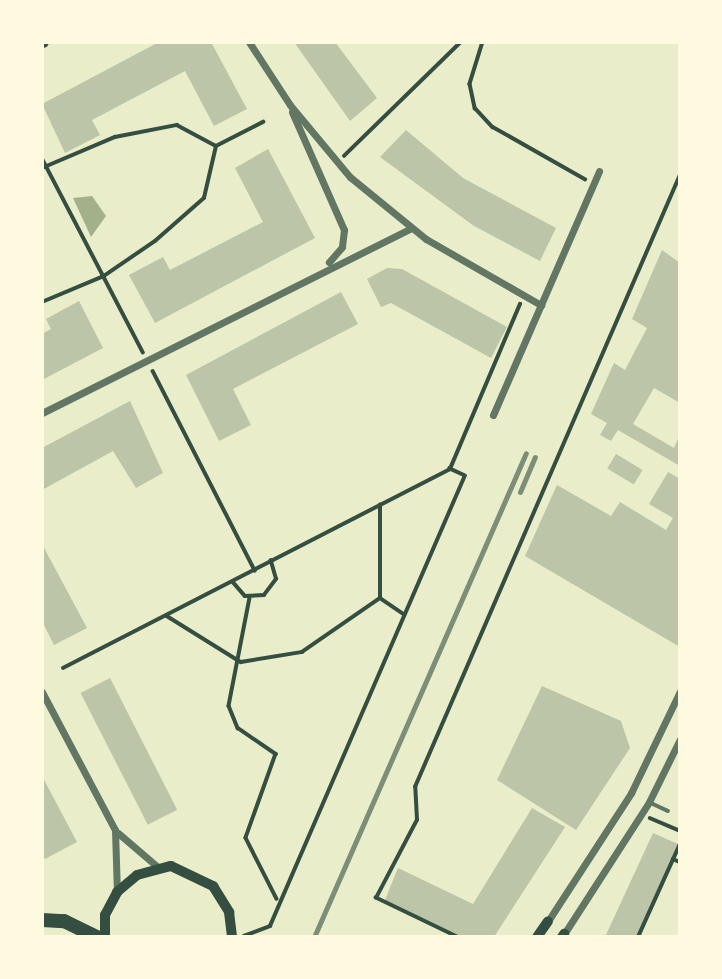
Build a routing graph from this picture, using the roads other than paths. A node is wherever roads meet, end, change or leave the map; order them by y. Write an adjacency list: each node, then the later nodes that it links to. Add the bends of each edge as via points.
1 (252, 42): 2 (street)
2 (290, 105): 4 (street, via 336,163); 5 (street, via 344,230 342,247)
3 (599, 171): 6 (street)
4 (411, 228): 5 (street); 6 (street)
5 (326, 266): 7 (street)
6 (541, 305): 8 (street)
7 (42, 413)
8 (493, 415)
9 (680, 691): 18 (street, via 631,793)
10 (42, 692): 14 (street)
11 (680, 738): 12 (street)
12 (649, 802): 13 (lane); 19 (street)
13 (668, 811)
14 (115, 830): 15 (street); 16 (street)
15 (159, 868): 16 (main road); 22 (main road, via 185,869 213,886 229,912)
16 (117, 892): 21 (main road, via 106,915)
17 (42, 920): 20 (highway, via 64,921)
18 (548, 921): 23 (main road)
19 (563, 935)
20 (97, 937)
21 (105, 937)
22 (232, 937)
23 (537, 937)

